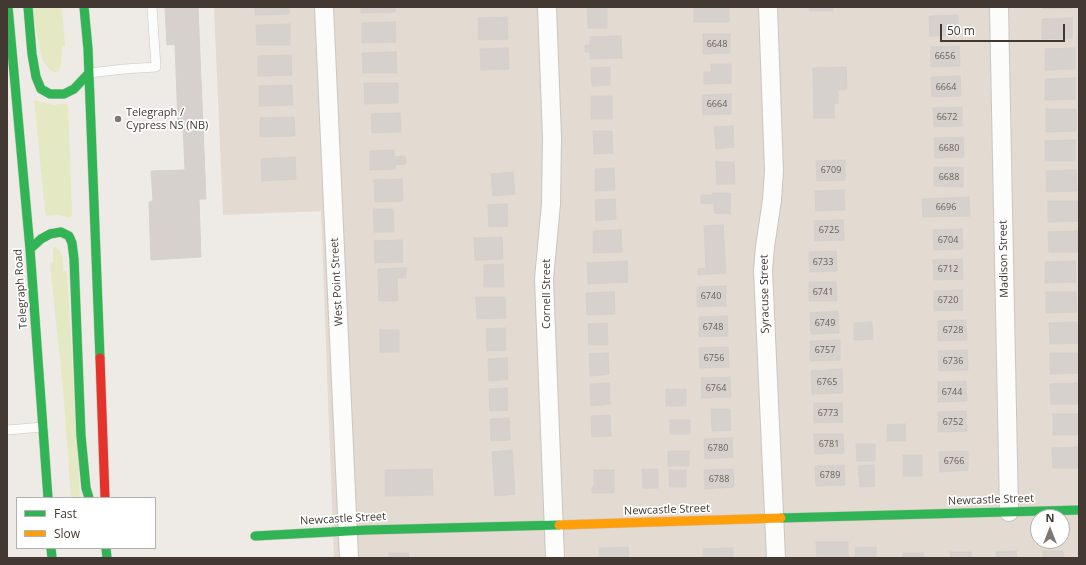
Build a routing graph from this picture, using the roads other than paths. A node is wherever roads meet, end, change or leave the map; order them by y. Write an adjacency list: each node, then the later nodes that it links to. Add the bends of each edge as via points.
1 (8, 7): 10 (main road, Telegraph Road)
2 (28, 7): 9 (main road, via 32,54 41,89 50,94 64,94 74,90)
3 (84, 7): 9 (main road)
4 (152, 7): 9 (lane, via 156,67)
5 (324, 7): 20 (street, West Point Street)
6 (547, 7): 19 (street, Cornell Street, via 552,138 551,204 544,279)
7 (768, 7): 18 (street, Syracuse Street, via 774,171 763,270)
8 (999, 7): 17 (street, Madison Street)
9 (89, 72): 15 (main road)
10 (30, 249): 11 (main road, Telegraph Road); 14 (main road, via 50,234 61,232 68,236 72,244 82,436)
11 (43, 427): 12 (lane); 13 (main road, Telegraph Road)
12 (7, 430)
13 (48, 497)
14 (89, 497)
15 (105, 497)
16 (1079, 510): 17 (main road, Newcastle Street)
17 (1009, 512): 18 (main road, Newcastle Street)
18 (775, 519): 19 (main road, Newcastle Street); 24 (street, Syracuse Street)
19 (554, 525): 20 (main road, Newcastle Street); 23 (street, Cornell Street)
20 (348, 530): 21 (main road, Newcastle Street); 22 (street, West Point Street)
21 (255, 536)
22 (349, 558)
23 (555, 558)
24 (776, 558)

